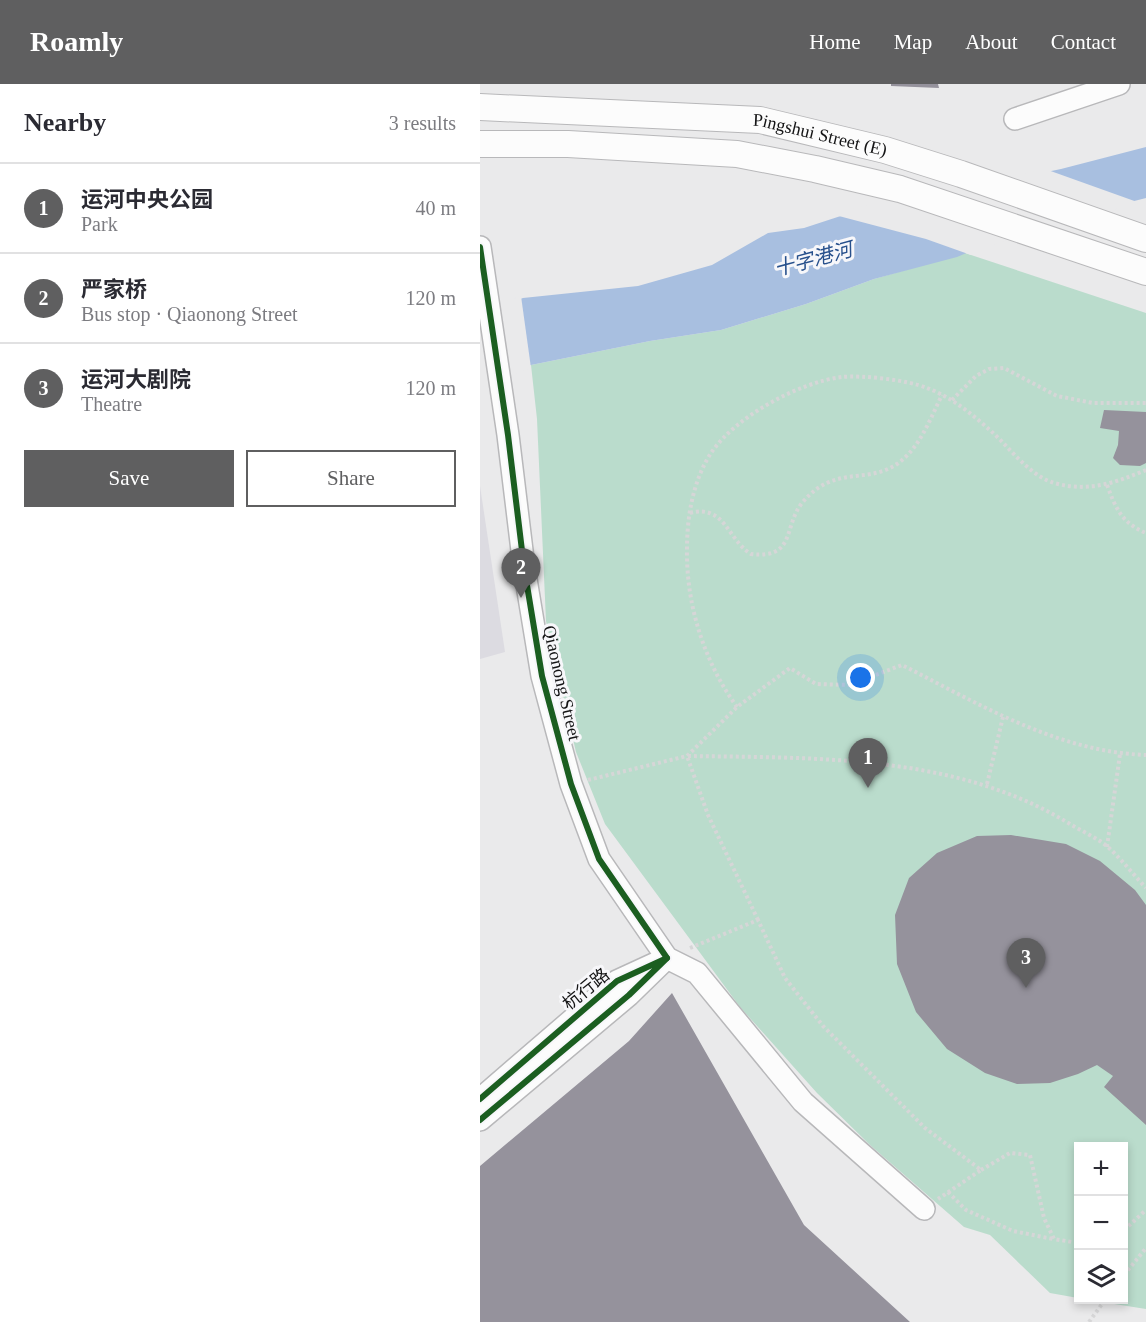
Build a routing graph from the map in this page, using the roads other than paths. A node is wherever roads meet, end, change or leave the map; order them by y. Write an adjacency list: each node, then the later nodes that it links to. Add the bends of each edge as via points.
1 (1119, 84): 3 (street)
2 (480, 107): 5 (main road, Pingshui Street (E), via 760,120 885,150)
3 (1015, 119)
4 (480, 144): 7 (main road, Pingshui Street (E), via 568,144 736,154 815,169 900,189)
5 (1146, 239)
6 (481, 252): 8 (street, Qiaonong Street, via 542,676 571,784 598,859)
7 (1143, 271)
8 (667, 958): 9 (street, 杭行路, via 617,981); 10 (street, 杭行路, via 629,995); 11 (street, via 697,973 803,1102)
9 (480, 1099)
10 (480, 1120)
11 (924, 1209)

